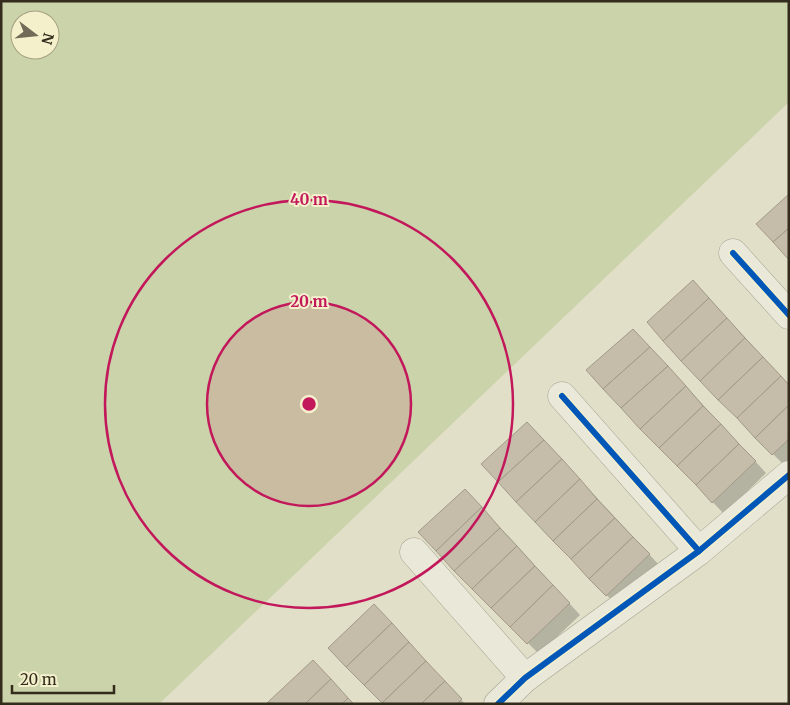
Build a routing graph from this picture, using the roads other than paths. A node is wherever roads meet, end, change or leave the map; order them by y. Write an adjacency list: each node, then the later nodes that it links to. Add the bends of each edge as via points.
1 (733, 253): 2 (street)
2 (789, 315)
3 (562, 396): 5 (street)
4 (789, 474): 5 (street)
5 (700, 551): 7 (street)
6 (414, 552): 7 (street)
7 (525, 678): 8 (street)
8 (498, 704)

